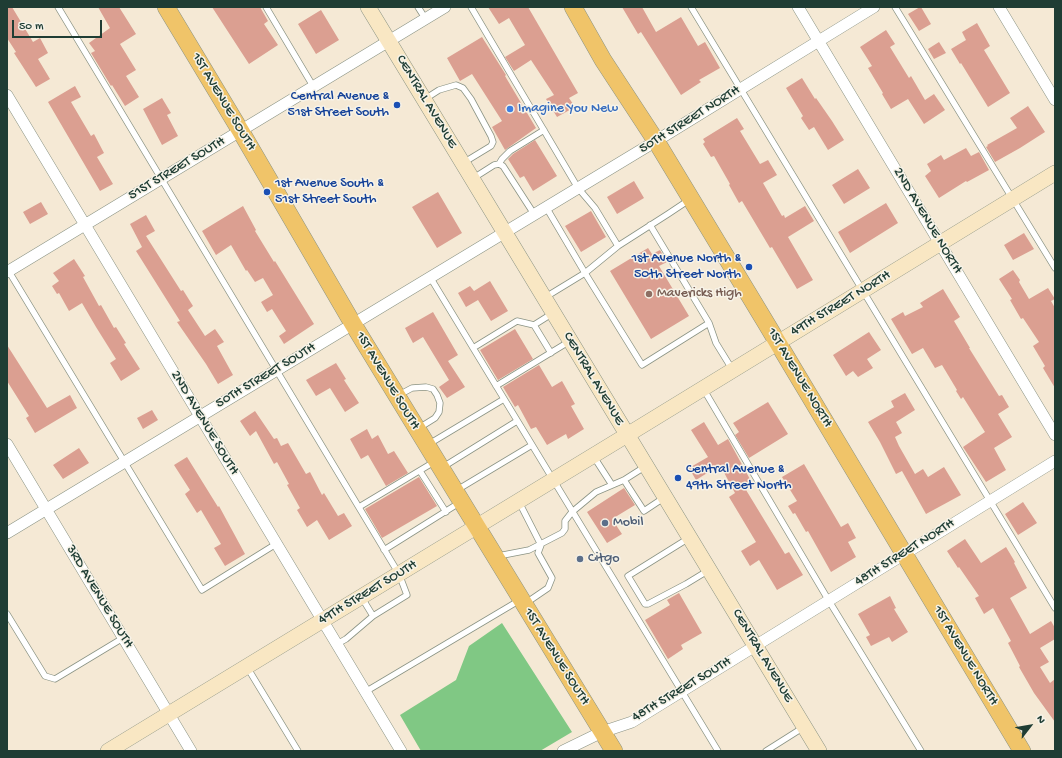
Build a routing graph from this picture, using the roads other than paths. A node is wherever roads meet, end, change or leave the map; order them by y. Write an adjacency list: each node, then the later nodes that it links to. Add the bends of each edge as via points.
1 (58, 7): 28 (lane)
2 (166, 7): 22 (main road, 1ST AVENUE SOUTH)
3 (266, 7): 17 (lane)
4 (368, 7): 15 (main road, CENTRAL AVENUE)
5 (418, 7): 14 (lane)
6 (445, 7): 14 (street, 51ST STREET SOUTH)
7 (471, 7): 23 (lane)
8 (572, 7): 24 (main road, 1ST AVENUE NORTH)
9 (691, 7): 18 (lane)
10 (798, 7): 16 (street, 2ND AVENUE NORTH)
11 (874, 7): 16 (street, 50TH STREET NORTH)
12 (895, 7): 32 (lane)
13 (999, 7): 21 (street)
14 (425, 18): 15 (street, 51ST STREET SOUTH)
15 (388, 40): 17 (street, 51ST STREET SOUTH); 20 (main road, CENTRAL AVENUE)
16 (818, 40): 18 (street, 50TH STREET NORTH); 38 (street, 2ND AVENUE NORTH)
17 (313, 86): 22 (street, 51ST STREET SOUTH)
18 (741, 88): 24 (street, 50TH STREET NORTH); 44 (lane)
19 (7, 96): 35 (street, 2ND AVENUE SOUTH)
20 (424, 100): 25 (main road, CENTRAL AVENUE); 25 (lane, via 439,90 456,85 463,88 471,99 493,142 491,146)
21 (1055, 100)
22 (240, 130): 28 (street, 51ST STREET SOUTH); 48 (main road, 1ST AVENUE SOUTH)
23 (544, 130): 26 (lane, via 510,151); 30 (lane)
24 (656, 141): 30 (street, 50TH STREET NORTH); 31 (main road, 1ST AVENUE NORTH)
25 (463, 164): 29 (main road, CENTRAL AVENUE)
26 (499, 164): 29 (lane); 34 (lane, via 503,166)
27 (1055, 173): 32 (main road, 49TH STREET NORTH)
28 (161, 178): 35 (street, 51ST STREET SOUTH); 54 (lane)
29 (472, 179): 37 (main road, CENTRAL AVENUE)
30 (578, 188): 33 (street, 50TH STREET NORTH); 39 (lane, via 595,208)
31 (691, 199): 36 (lane); 51 (main road, 1ST AVENUE NORTH)
32 (1013, 199): 38 (main road, 49TH STREET NORTH); 40 (lane)
33 (546, 207): 34 (street, 50TH STREET NORTH); 42 (lane)
34 (534, 214): 37 (street, 50TH STREET NORTH)
35 (85, 225): 41 (street, 51ST STREET SOUTH); 60 (street, 2ND AVENUE SOUTH)
36 (650, 225): 39 (lane); 47 (lane)
37 (504, 232): 43 (street, 50TH STREET SOUTH); 45 (main road, CENTRAL AVENUE)
38 (940, 244): 44 (main road, 49TH STREET NORTH); 63 (street, 2ND AVENUE NORTH)
39 (618, 246): 42 (lane)
40 (1055, 268)
41 (8, 270): 70 (lane)
42 (585, 273): 45 (lane); 47 (lane, via 642,365)
43 (430, 277): 48 (street, 50TH STREET SOUTH); 52 (lane)
44 (864, 291): 51 (main road, 49TH STREET NORTH); 79 (lane)
45 (544, 298): 46 (main road, CENTRAL AVENUE)
46 (553, 313): 49 (lane); 50 (main road, CENTRAL AVENUE)
47 (709, 323): 55 (lane, via 716,343)
48 (353, 324): 54 (street, 50TH STREET SOUTH); 58 (main road, 1ST AVENUE SOUTH)
49 (534, 325): 52 (lane, via 517,321); 53 (lane)
50 (570, 341): 53 (lane); 64 (main road, CENTRAL AVENUE)
51 (778, 343): 55 (main road, 49TH STREET NORTH); 91 (main road, 1ST AVENUE NORTH)
52 (473, 348): 56 (lane)
53 (551, 353): 56 (lane)
54 (276, 370): 60 (street, 50TH STREET SOUTH); 81 (lane)
55 (733, 371): 57 (main road, 49TH STREET NORTH)
56 (496, 386): 59 (lane)
57 (704, 389): 64 (main road, 49TH STREET NORTH); 96 (lane)
58 (397, 396): 62 (main road, 1ST AVENUE SOUTH); 62 (lane, via 412,388 426,387 433,389 437,395 440,403 439,412 435,418)
59 (504, 399): 61 (lane); 67 (lane)
60 (200, 416): 70 (street, 50TH STREET SOUTH); 88 (street, 2ND AVENUE SOUTH)
61 (517, 421): 66 (lane); 71 (lane)
62 (417, 429): 67 (main road, 1ST AVENUE SOUTH)
63 (1055, 434)
64 (628, 436): 68 (main road, 49TH STREET SOUTH); 72 (main road, CENTRAL AVENUE)
65 (7, 444): 82 (street, 3RD AVENUE SOUTH)
66 (532, 445): 74 (lane); 77 (lane)
67 (427, 446): 71 (main road, 1ST AVENUE SOUTH)
68 (593, 456): 74 (main road, 49TH STREET SOUTH); 76 (lane)
69 (1055, 461): 79 (street, 48TH STREET NORTH)
70 (124, 463): 82 (street, 50TH STREET SOUTH); 88 (lane, via 202,590)
71 (438, 465): 73 (lane); 77 (main road, 1ST AVENUE SOUTH)
72 (646, 466): 75 (lane); 78 (main road, CENTRAL AVENUE)
73 (420, 471): 81 (lane); 83 (lane)
74 (553, 480): 80 (main road, 49TH STREET SOUTH); 84 (lane)
75 (624, 480): 76 (lane); 78 (lane, via 644,511)
76 (612, 485): 84 (lane, via 596,492)
77 (458, 497): 83 (lane); 85 (main road, 1ST AVENUE SOUTH)
78 (665, 497): 87 (main road, CENTRAL AVENUE)
79 (990, 501): 91 (street, 48TH STREET NORTH); 98 (lane)
80 (519, 502): 85 (main road, 49TH STREET SOUTH); 89 (lane)
81 (359, 507): 90 (lane)
82 (46, 510): 86 (street, 50TH STREET SOUTH); 102 (street, 3RD AVENUE SOUTH)
83 (446, 512): 90 (lane)
84 (572, 512): 89 (lane, via 564,521 565,529 562,533); 106 (lane)
85 (477, 527): 92 (main road, 1ST AVENUE SOUTH); 94 (main road, 49TH STREET SOUTH)
86 (7, 534)
87 (690, 538): 93 (main road, CENTRAL AVENUE); 93 (lane, via 628,576 645,604 648,604)
88 (276, 544): 101 (street, 2ND AVENUE SOUTH)
89 (541, 545): 92 (lane, via 529,550); 97 (lane, via 538,553 552,578 548,588)
90 (384, 550): 94 (lane)
91 (904, 553): 96 (street, 48TH STREET NORTH); 121 (main road, 1ST AVENUE NORTH)
92 (494, 556): 97 (main road, 1ST AVENUE SOUTH)
93 (709, 570): 104 (main road, CENTRAL AVENUE)
94 (399, 574): 95 (main road, 49TH STREET SOUTH); 100 (lane, via 407,596)
95 (362, 597): 100 (lane); 101 (main road, 49TH STREET SOUTH)
96 (829, 601): 104 (street, 48TH STREET NORTH); 120 (lane)
97 (522, 602): 107 (lane); 110 (main road, 1ST AVENUE SOUTH)
98 (1055, 608)
99 (7, 614): 102 (lane, via 45,676 54,679)
100 (373, 616): 103 (lane, via 346,639)
101 (322, 621): 103 (street, 2ND AVENUE SOUTH); 105 (main road, 49TH STREET SOUTH)
102 (123, 638): 108 (street, 3RD AVENUE SOUTH)
103 (336, 644): 107 (street, 2ND AVENUE SOUTH)
104 (755, 646): 106 (street, 48TH STREET SOUTH); 109 (main road, CENTRAL AVENUE)
105 (247, 667): 108 (main road, 49TH STREET SOUTH); 113 (lane)
106 (683, 691): 110 (street, 48TH STREET SOUTH, via 632,722); 117 (lane)
107 (365, 692): 114 (street, 2ND AVENUE SOUTH)
108 (169, 714): 111 (main road, 49TH STREET SOUTH); 112 (street, 3RD AVENUE SOUTH)
109 (805, 727): 118 (lane); 119 (main road, CENTRAL AVENUE)
110 (602, 732): 115 (street, 48TH STREET SOUTH); 116 (main road, 1ST AVENUE SOUTH)
111 (108, 751)
112 (191, 751)
113 (298, 751)
114 (401, 751)
115 (563, 751)
116 (614, 751)
117 (718, 751)
118 (766, 751)
119 (819, 751)
120 (922, 751)
121 (1022, 751)

